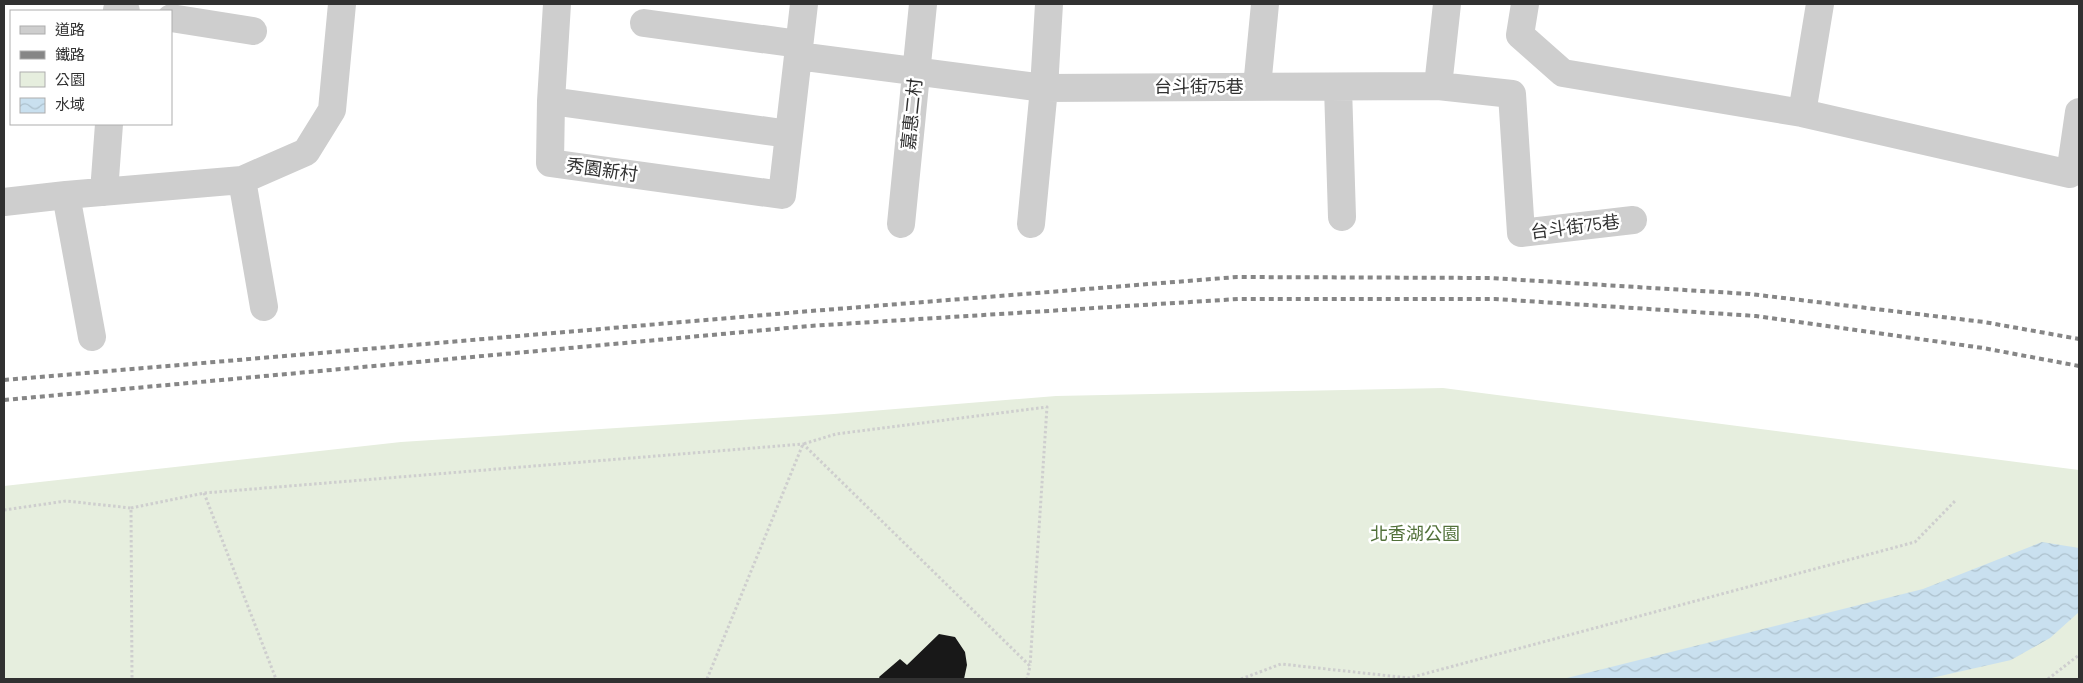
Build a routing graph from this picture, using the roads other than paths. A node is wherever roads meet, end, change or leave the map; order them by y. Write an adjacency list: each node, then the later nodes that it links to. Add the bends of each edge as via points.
1 (342, 4): 24 (street, via 332,110 306,152)
2 (557, 4): 19 (street, 秀園新村)
3 (804, 4): 13 (street)
4 (923, 4): 14 (street, 嘉惠二村)
5 (1049, 4): 18 (street)
6 (1265, 4): 16 (street)
7 (1446, 4): 15 (street)
8 (1525, 4): 21 (street, via 1520,35 1563,73)
9 (1820, 4): 21 (street)
10 (172, 18): 12 (street)
11 (644, 23): 13 (street, 台斗街75巷)
12 (253, 31)
13 (798, 50): 14 (street, 台斗街75巷); 23 (street)
14 (916, 70): 18 (street, 台斗街75巷); 30 (street, 嘉惠二村)
15 (1438, 86): 17 (street, 台斗街75巷); 29 (street, 台斗街75巷, via 1512,94 1521,233)
16 (1258, 87): 17 (street, 台斗街75巷); 18 (street, 台斗街75巷)
17 (1338, 87): 28 (street)
18 (1044, 88): 31 (street)
19 (551, 100): 23 (street); 23 (street, 秀園新村, via 550,163 782,195)
20 (2079, 112): 21 (street, via 2070,174)
21 (1802, 113)
22 (109, 125): 25 (street)
23 (789, 134)
24 (242, 180): 25 (street); 32 (street)
25 (104, 192): 26 (street)
26 (66, 195): 27 (street); 33 (street)
27 (4, 202)
28 (1342, 216)
29 (1633, 220)
30 (901, 224)
31 (1031, 224)
32 (264, 307)
33 (92, 337)

